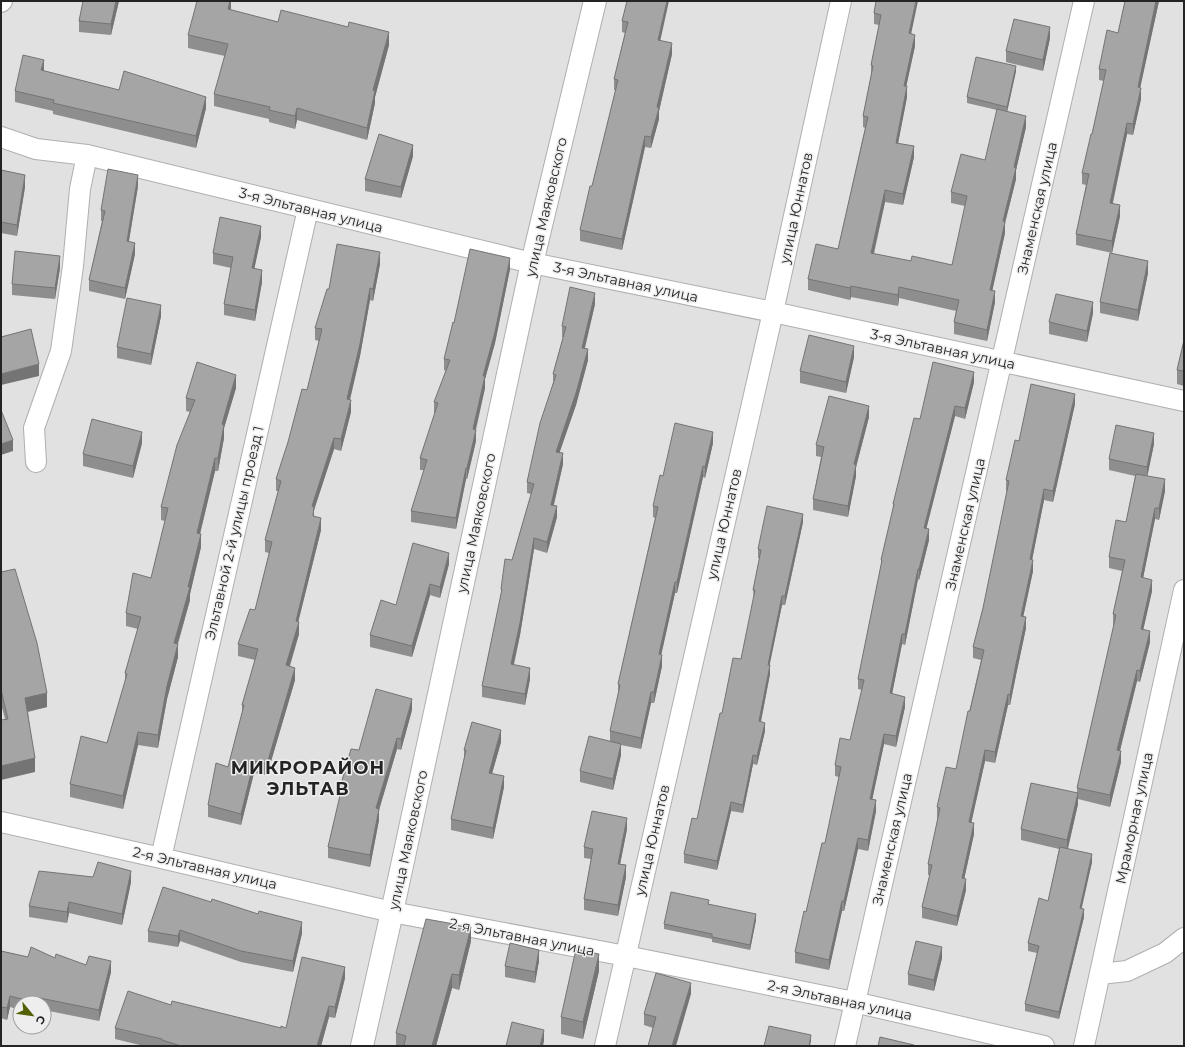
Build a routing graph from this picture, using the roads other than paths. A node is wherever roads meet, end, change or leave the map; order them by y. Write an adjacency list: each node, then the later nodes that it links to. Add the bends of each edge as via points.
1 (595, 1): 7 (street, улица Маяковского)
2 (841, 1): 8 (street, улица Юннатов)
3 (1084, 1): 9 (street, Знаменская улица)
4 (1, 137): 5 (street, 3-я Эльтавная улица, via 36,149)
5 (87, 155): 6 (street, 3-я Эльтавная улица); 11 (street, via 80,189 73,266 61,351 34,428)
6 (308, 209): 7 (street, 3-я Эльтавная улица); 14 (street, Эльтавной 2-й улицы проезд 1)
7 (532, 263): 8 (street, 3-я Эльтавная улица); 15 (street, улица Маяковского)
8 (773, 312): 9 (street, 3-я Эльтавная улица); 17 (street, улица Юннатов)
9 (1002, 362): 10 (street, 3-я Эльтавная улица); 19 (street, Знаменская улица)
10 (1184, 401)
11 (36, 462)
12 (1184, 590): 18 (street, Мраморная улица)
13 (1, 822): 14 (street, 2-я Эльтавная улица)
14 (161, 858): 15 (street, 2-я Эльтавная улица)
15 (392, 912): 17 (street, 2-я Эльтавная улица); 20 (street, улица Маяковского)
16 (1184, 938): 18 (street, via 1165,953 1127,971)
17 (626, 956): 19 (street, 2-я Эльтавная улица); 21 (street, улица Юннатов)
18 (1100, 974): 24 (street, Мраморная улица)
19 (854, 1002): 22 (street, Знаменская улица); 23 (street, 2-я Эльтавная улица)
20 (362, 1046)
21 (605, 1046)
22 (845, 1046)
23 (1044, 1046)
24 (1084, 1046)

